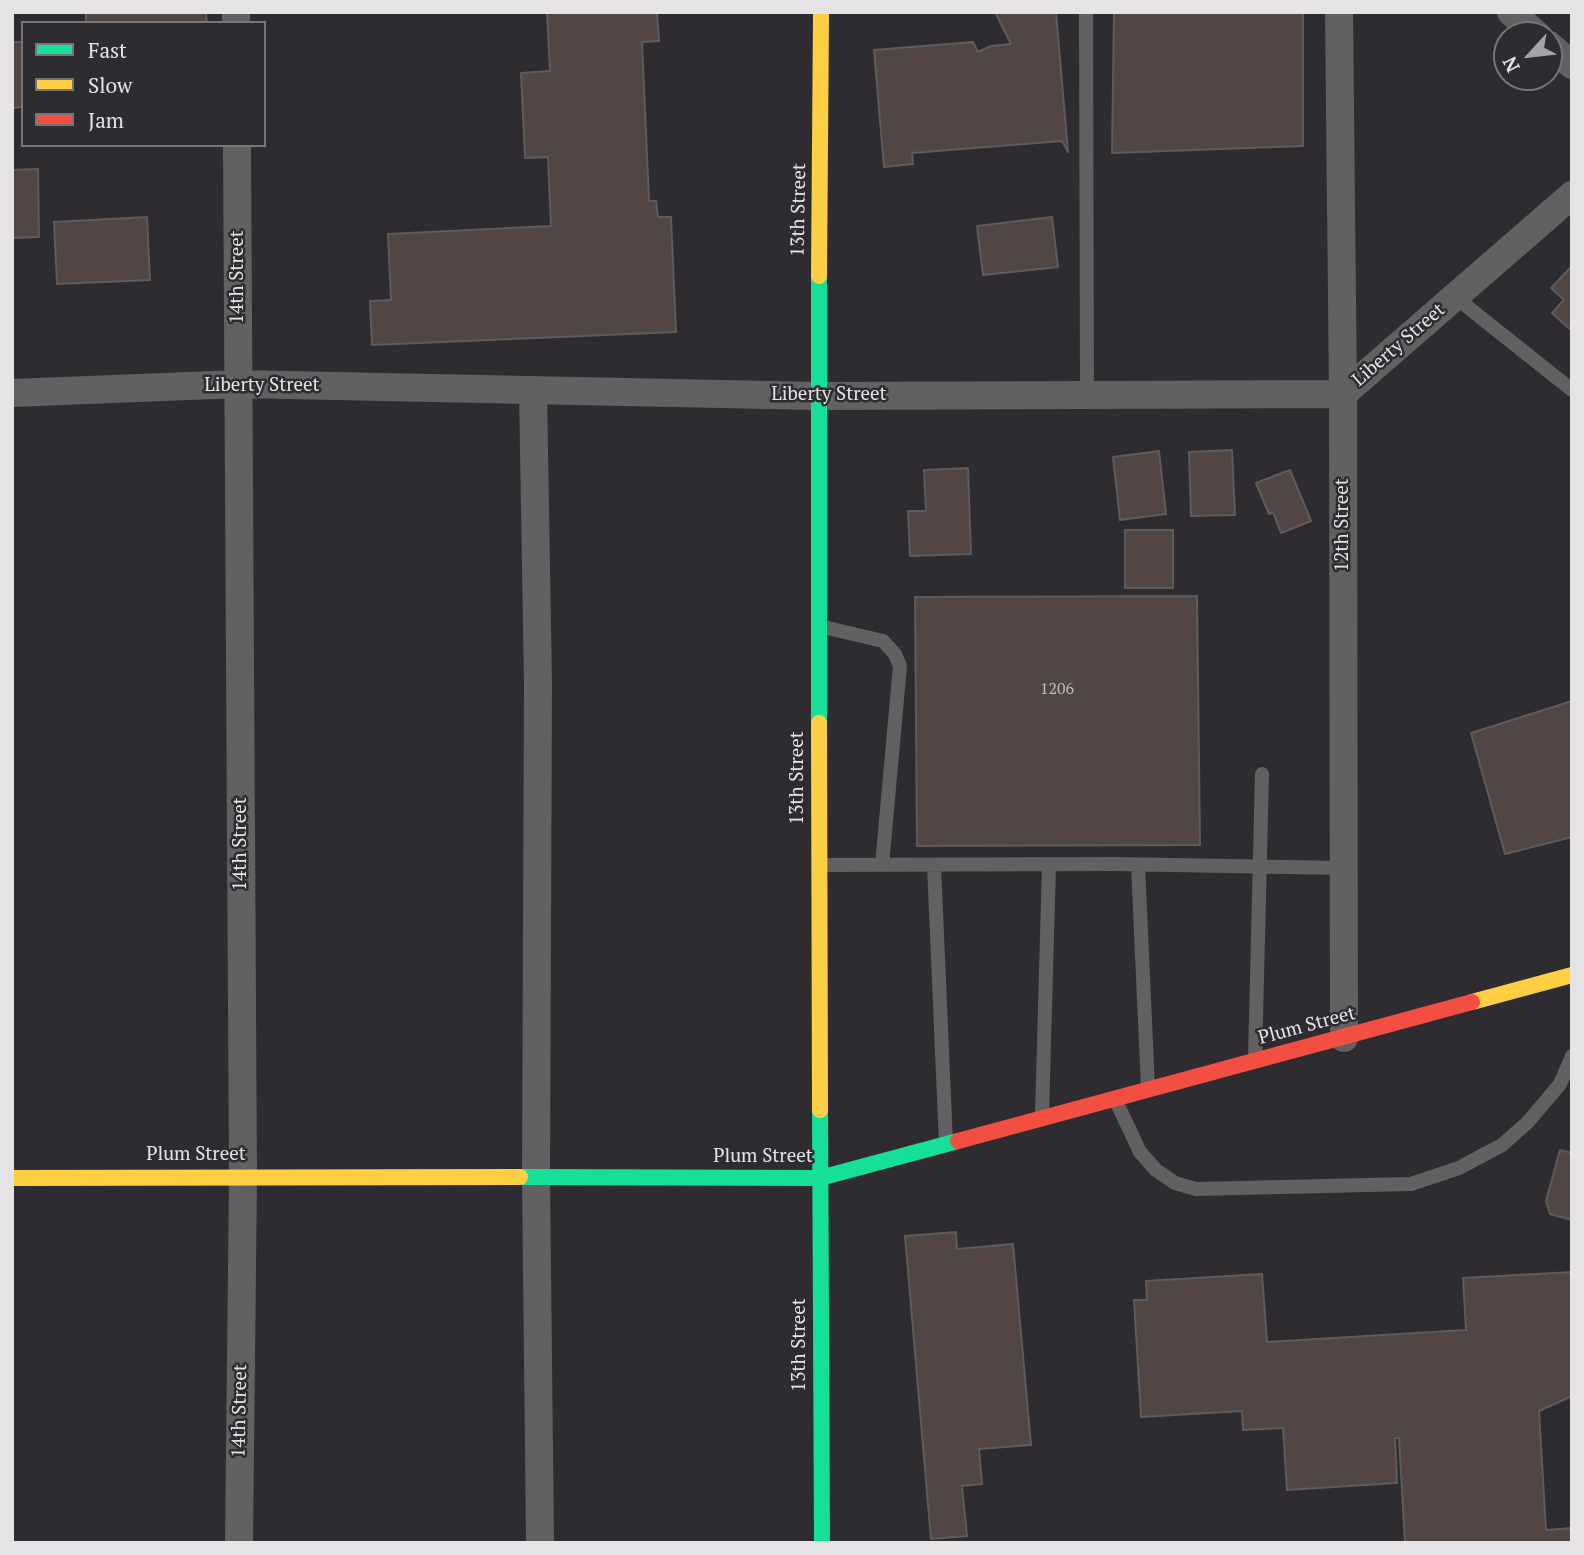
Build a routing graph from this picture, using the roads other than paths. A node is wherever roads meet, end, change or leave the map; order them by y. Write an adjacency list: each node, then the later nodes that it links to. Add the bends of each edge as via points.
1 (821, 12): 12 (street, 13th Street)
2 (1086, 12): 13 (lane)
3 (1339, 12): 11 (street, 12th Street)
4 (237, 147): 7 (street, 14th Street)
5 (1572, 195): 6 (street, Liberty Street)
6 (1455, 296): 8 (lane); 11 (street, Liberty Street)
7 (239, 384): 9 (street, Liberty Street); 10 (street, Liberty Street); 31 (street, 14th Street)
8 (1572, 390)
9 (533, 391): 12 (street, Liberty Street); 32 (street, via 538,684)
10 (12, 393)
11 (1343, 394): 13 (street, Liberty Street); 22 (street, 12th Street)
12 (818, 396): 13 (street, Liberty Street); 14 (street, 13th Street)
13 (1087, 396)
14 (819, 626): 17 (street, 13th Street); 18 (lane, via 883,641 900,666)
15 (1262, 774): 21 (lane)
16 (1049, 864): 19 (lane); 20 (lane); 29 (lane)
17 (819, 865): 18 (lane); 34 (street, 13th Street)
18 (882, 865): 19 (lane)
19 (934, 865): 30 (lane)
20 (1138, 865): 21 (lane); 27 (lane)
21 (1260, 867): 22 (lane); 26 (lane)
22 (1343, 868): 24 (street, 12th Street)
23 (1572, 975): 24 (street, Plum Street)
24 (1344, 1038): 26 (street, Plum Street)
25 (1572, 1056): 28 (lane, via 1560,1084 1502,1145 1459,1168 1411,1184 1196,1189 1175,1183 1156,1170 1140,1152)
26 (1255, 1062): 27 (street, Plum Street)
27 (1148, 1091): 28 (street, Plum Street)
28 (1115, 1100): 29 (street, Plum Street)
29 (1042, 1120): 30 (street, Plum Street)
30 (946, 1146): 34 (street, Plum Street)
31 (243, 1176): 32 (street, Plum Street); 33 (street, Plum Street); 35 (street, 14th Street)
32 (536, 1177): 34 (street, Plum Street); 36 (street)
33 (12, 1178)
34 (820, 1178): 37 (street, 13th Street)
35 (239, 1543)
36 (540, 1543)
37 (821, 1543)

